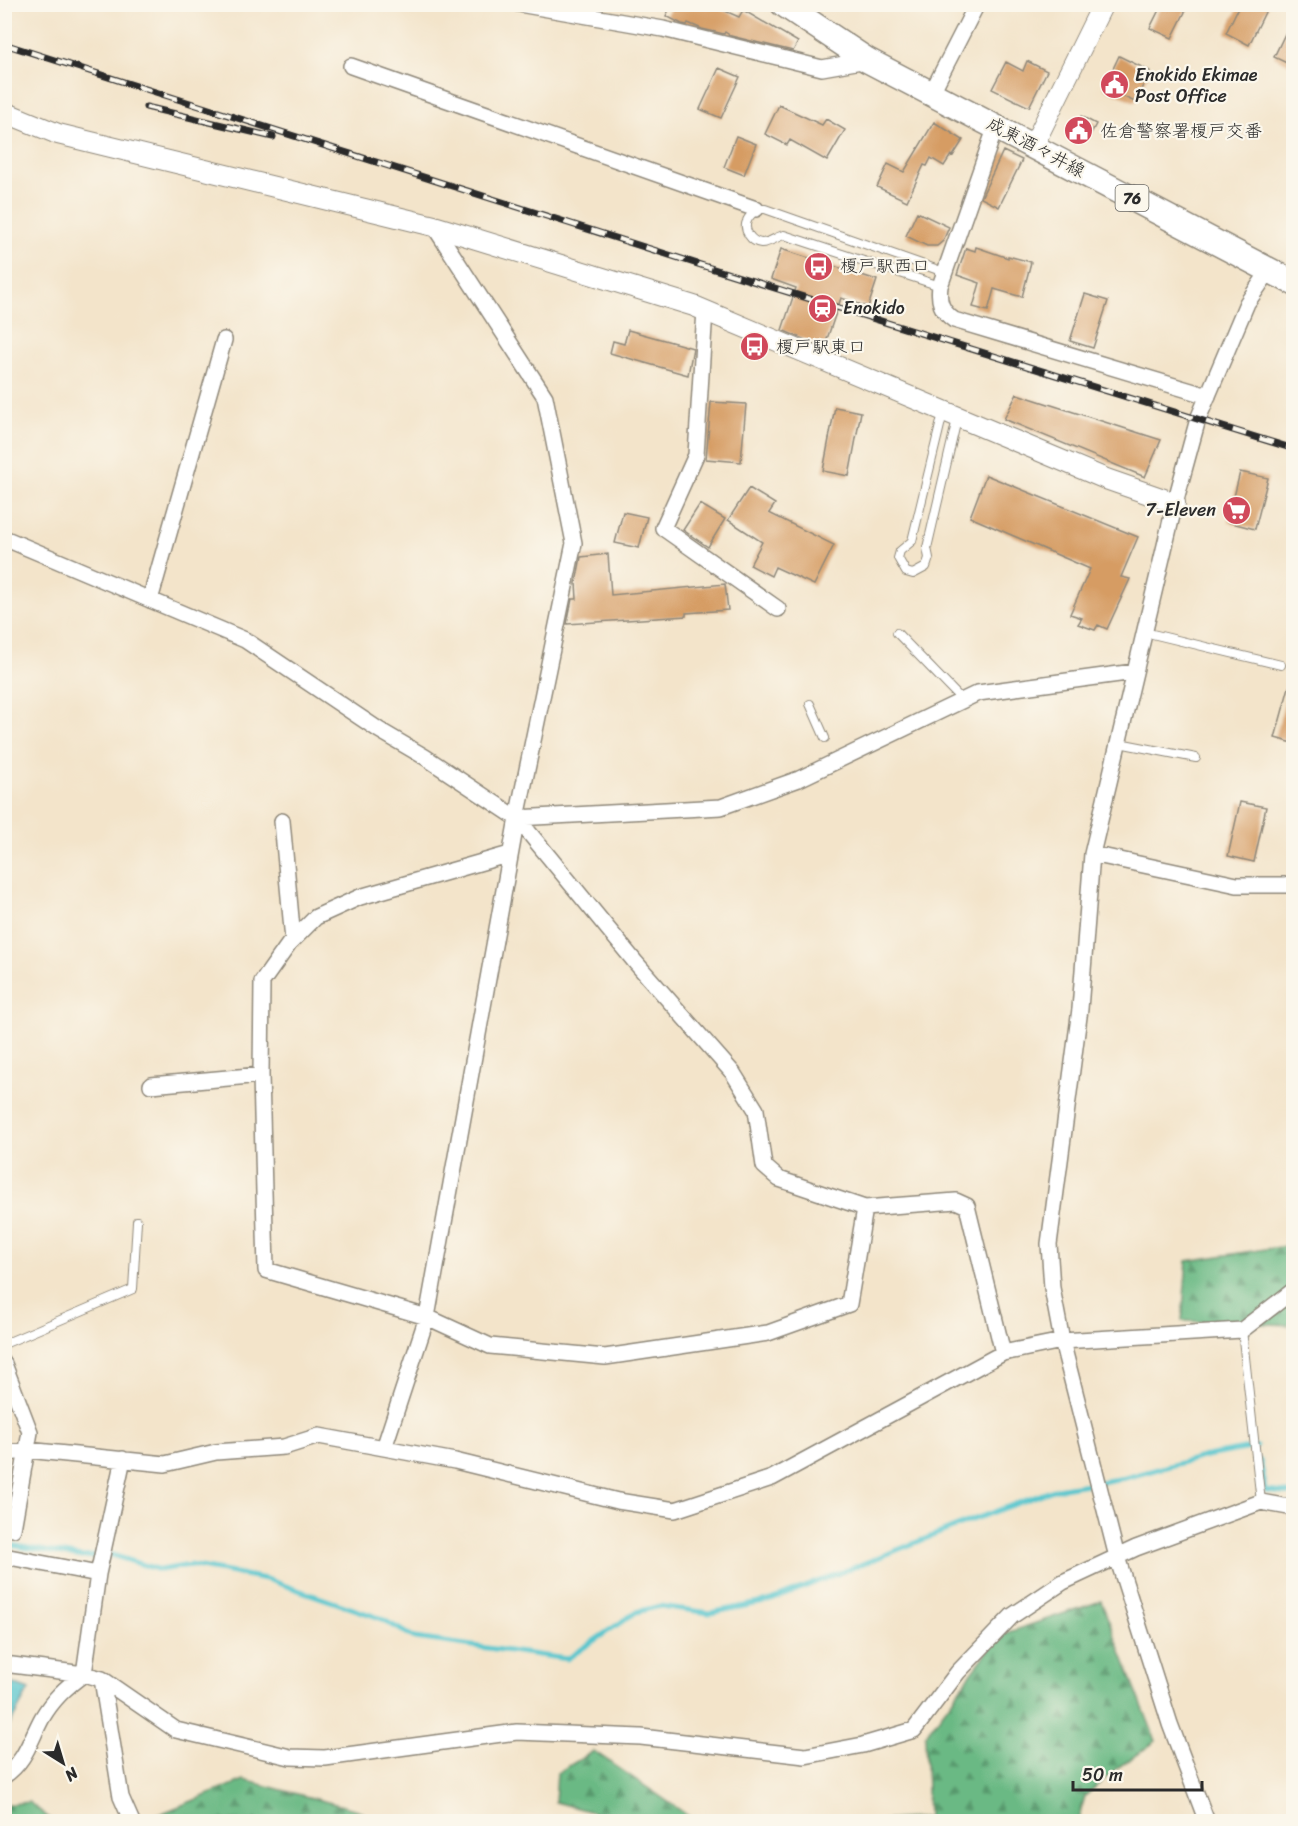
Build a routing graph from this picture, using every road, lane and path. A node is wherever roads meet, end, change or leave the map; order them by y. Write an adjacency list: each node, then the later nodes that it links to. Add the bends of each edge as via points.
1 (519, 4): 5 (street, via 663,29 822,68)
2 (976, 4): 7 (street)
3 (1103, 4): 10 (street)
4 (789, 6): 5 (main road, 成東酒々井線 / 76)
5 (867, 60): 7 (main road, 成東酒々井線 / 76)
6 (351, 66): 11 (street)
7 (932, 92): 9 (main road, 成東酒々井線 / 76)
8 (4, 112): 12 (street, via 58,134)
9 (996, 126): 10 (main road, 成東酒々井線 / 76); 14 (street)
10 (1033, 146): 13 (main road, 成東酒々井線 / 76)
11 (756, 209): 14 (lane, via 765,209); 14 (lane, via 746,230 760,243 784,235)
12 (434, 226): 15 (street); 32 (street, via 545,397 574,543)
13 (1286, 275): 17 (street, via 1248,303)
14 (942, 279): 17 (street, via 939,298 942,308 954,320)
15 (705, 310): 18 (street); 22 (street, via 696,455 663,528)
16 (224, 340): 21 (street)
17 (1208, 396): 19 (street)
18 (951, 414): 18 (lane, via 926,567 913,574 906,572 898,558 912,541); 19 (street, via 1106,479)
19 (1175, 503): 23 (street)
20 (4, 538): 21 (street)
21 (150, 600): 32 (street, via 245,640)
22 (778, 609)
23 (1144, 632): 25 (lane); 26 (street)
24 (897, 633): 27 (lane)
25 (1281, 665)
26 (1134, 672): 27 (street, via 978,693); 30 (street)
27 (963, 701): 32 (street, via 799,779 720,807)
28 (810, 704): 29 (lane)
29 (825, 738)
30 (1119, 743): 31 (lane); 35 (street)
31 (1196, 758)
32 (517, 818): 34 (street); 40 (street, via 733,1073 756,1110 764,1166 778,1179)
33 (282, 821): 37 (street)
34 (510, 854): 37 (street, via 360,897 316,917); 43 (street)
35 (1092, 854): 36 (street, via 1237,885); 45 (street, via 1080,1009 1049,1244)
36 (1293, 885)
37 (293, 940): 38 (street, via 262,982)
38 (261, 1075): 39 (street); 43 (street, via 266,1270)
39 (151, 1085)
40 (865, 1208): 43 (street, via 849,1304 768,1333 604,1357 490,1346); 47 (street, via 956,1201 967,1206)
41 (137, 1221): 46 (lane, via 133,1289)
42 (1293, 1290): 44 (street)
43 (427, 1317): 49 (street)
44 (1242, 1330): 45 (street); 53 (lane)
45 (1062, 1341): 47 (street); 57 (street)
46 (4, 1344)
47 (1003, 1353): 49 (street, via 772,1478 675,1510 618,1501 455,1461)
48 (4, 1364): 50 (street, via 30,1432)
49 (384, 1448): 52 (street, via 319,1436 284,1448 216,1452 165,1464)
50 (27, 1450): 51 (street); 52 (street); 55 (street, via 13,1529)
51 (4, 1454)
52 (123, 1458): 58 (street)
53 (1262, 1502): 54 (street); 57 (street)
54 (1293, 1508)
55 (4, 1527)
56 (4, 1556): 58 (street)
57 (1117, 1557): 61 (street, via 1062,1582 1012,1616 958,1672 914,1730 805,1756 641,1737 517,1732 325,1758 290,1757 176,1730); 64 (street, via 1170,1724)
58 (98, 1574): 60 (street)
59 (4, 1664): 60 (street)
60 (84, 1674): 61 (street); 62 (street, via 59,1693 19,1765)
61 (102, 1678): 63 (street, via 121,1797)
62 (4, 1776)
63 (132, 1821)
64 (1207, 1821)

